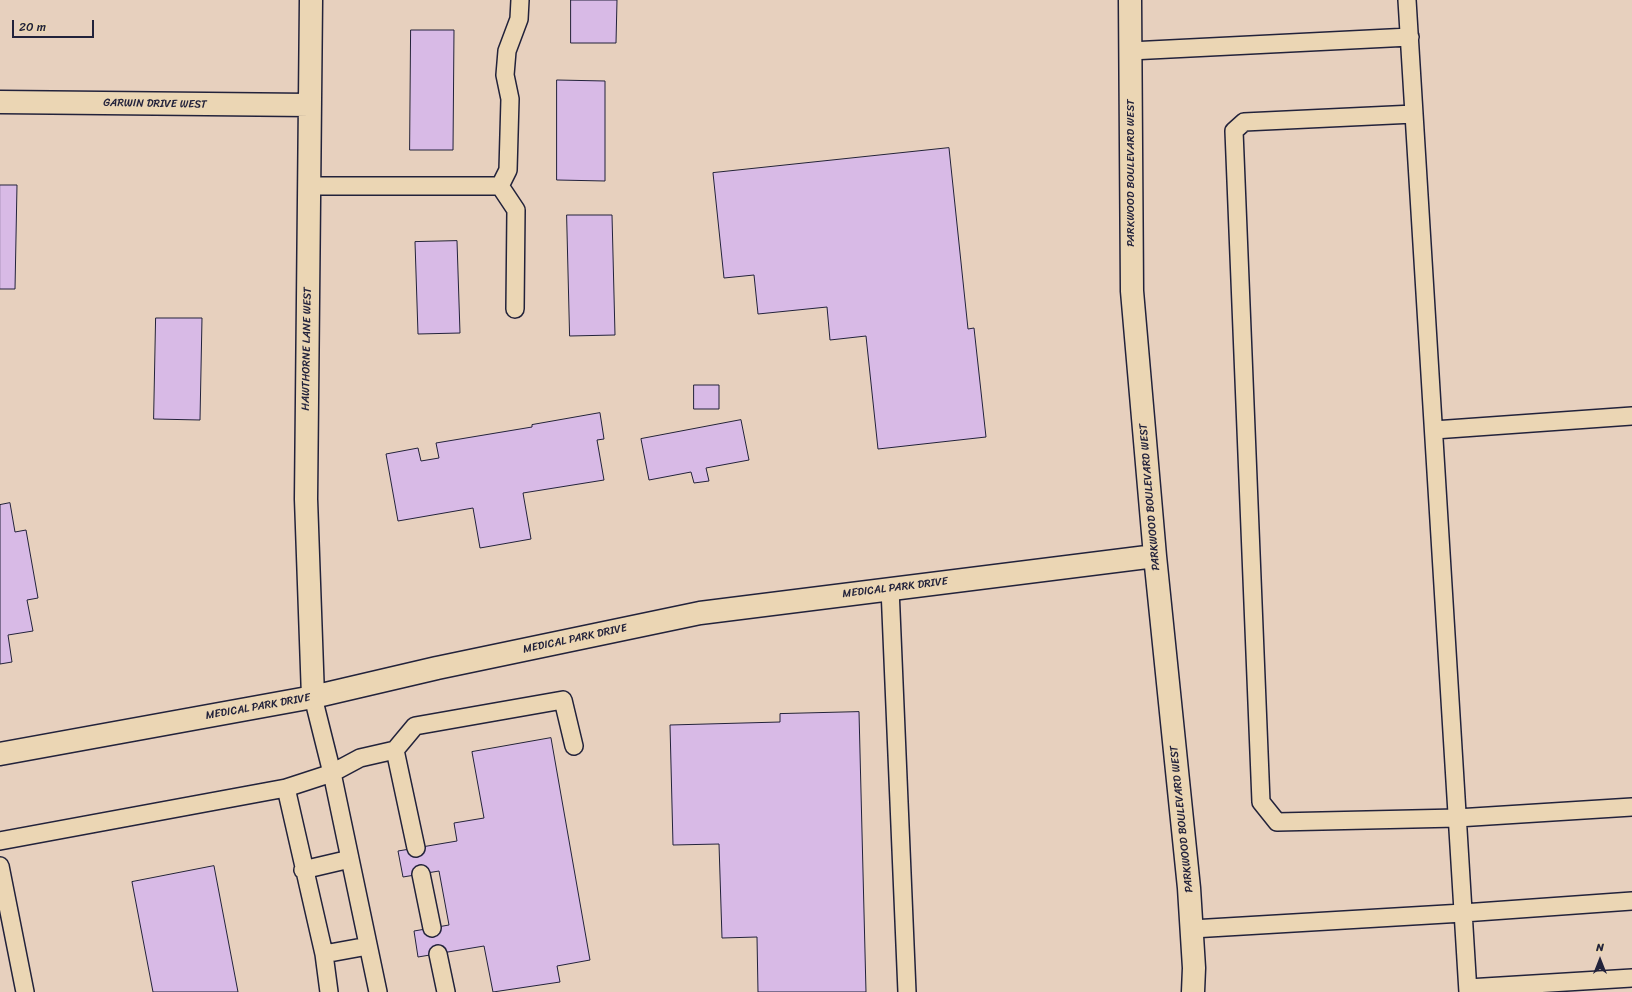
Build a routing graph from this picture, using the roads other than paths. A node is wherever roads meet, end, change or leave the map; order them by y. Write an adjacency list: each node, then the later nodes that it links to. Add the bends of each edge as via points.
1 (311, 0): 8 (street, HAWTHORNE LANE WEST)
2 (520, 0): 11 (lane, via 519,19 507,51 505,75 510,99 508,170)
3 (1130, 0): 6 (street, PARKWOOD BOULEVARD WEST)
4 (1407, 0): 5 (lane)
5 (1410, 37): 6 (lane); 9 (lane)
6 (1130, 51): 15 (street, PARKWOOD BOULEVARD WEST, via 1132,291)
7 (0, 102): 8 (street, GARWIN DRIVE WEST)
8 (310, 105): 10 (street, HAWTHORNE LANE WEST)
9 (1414, 114): 14 (lane); 24 (lane, via 1244,122 1234,131 1261,802 1277,822)
10 (309, 186): 11 (lane); 17 (street, HAWTHORNE LANE WEST, via 306,499)
11 (500, 186): 12 (lane, via 516,210)
12 (515, 309)
13 (1632, 416): 14 (lane)
14 (1434, 430): 24 (lane)
15 (1155, 556): 16 (street, MEDICAL PARK DRIVE); 35 (street, PARKWOOD BOULEVARD WEST, via 1190,888)
16 (890, 588): 17 (street, MEDICAL PARK DRIVE, via 700,613 437,668); 45 (lane)
17 (313, 697): 20 (street, MEDICAL PARK DRIVE); 21 (lane)
18 (574, 746): 19 (lane, via 562,700 415,726)
19 (395, 750): 21 (lane, via 360,758); 26 (lane)
20 (0, 754)
21 (332, 773): 22 (lane); 27 (lane)
22 (286, 788): 25 (lane); 29 (lane)
23 (1632, 807): 24 (lane)
24 (1458, 818): 32 (lane)
25 (0, 841)
26 (416, 848)
27 (350, 858): 29 (lane); 36 (lane)
28 (0, 866): 33 (lane)
29 (303, 870): 37 (lane)
30 (421, 874): 34 (lane)
31 (1632, 901): 32 (lane)
32 (1463, 913): 35 (lane); 40 (lane)
33 (6, 924): 41 (lane)
34 (432, 928)
35 (1192, 929): 46 (street, PARKWOOD BOULEVARD WEST)
36 (368, 946): 37 (lane); 43 (lane)
37 (324, 954): 42 (lane)
38 (438, 954): 44 (lane)
39 (1632, 978): 40 (lane)
40 (1468, 990)
41 (25, 992)
42 (329, 992)
43 (378, 992)
44 (446, 992)
45 (907, 992)
46 (1193, 992)

